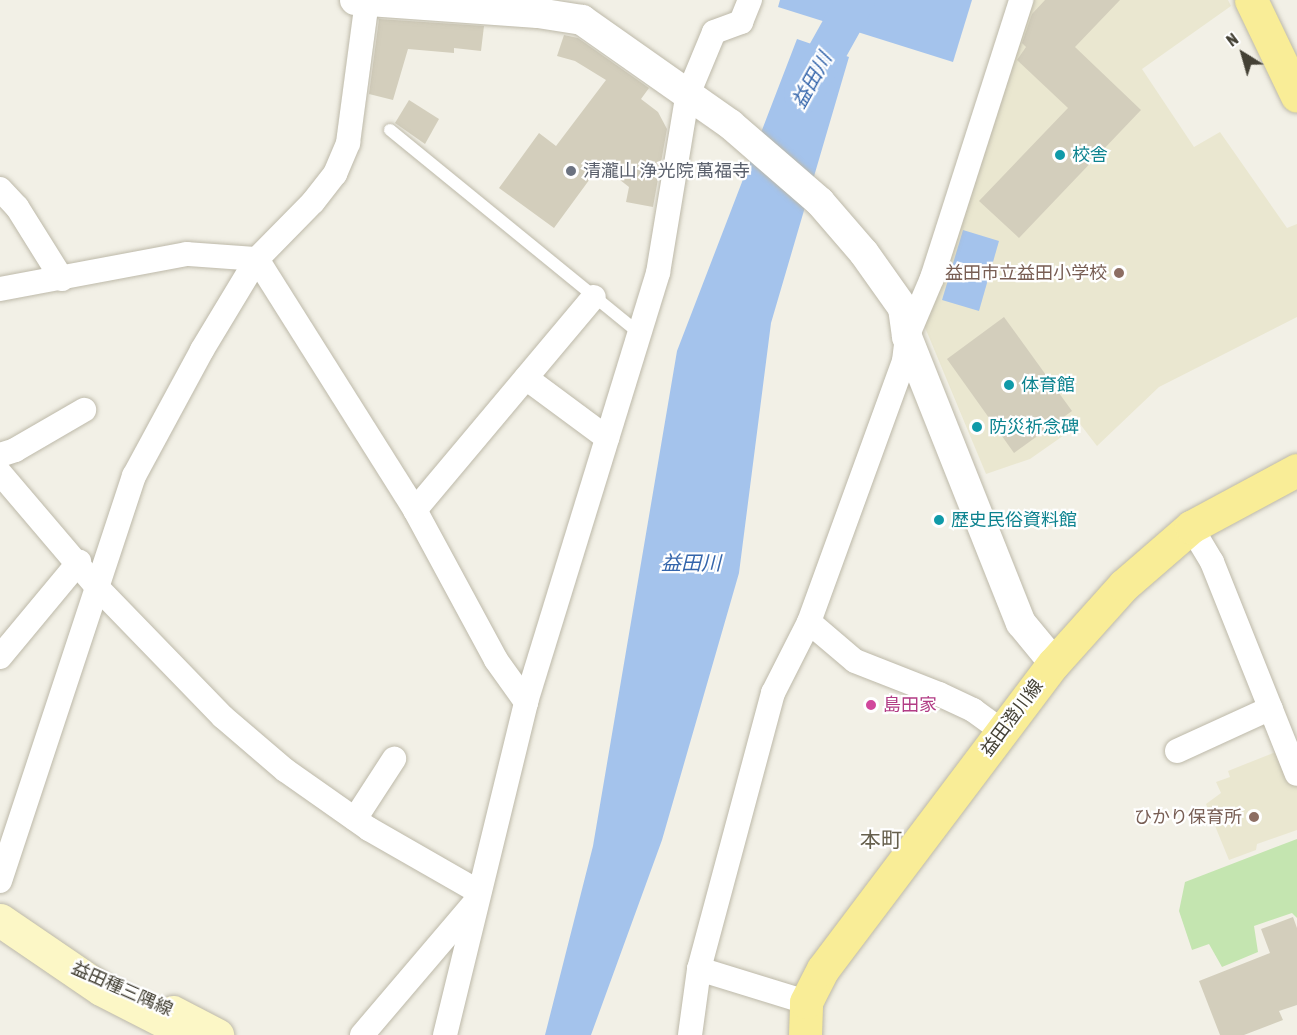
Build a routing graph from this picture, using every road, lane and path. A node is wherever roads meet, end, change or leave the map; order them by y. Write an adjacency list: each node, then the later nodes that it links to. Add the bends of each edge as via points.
1 (750, 0): 6 (street, via 741,22 714,32)
2 (1021, 0): 14 (street, via 932,278)
3 (1251, 0): 5 (main road)
4 (363, 1): 6 (street, via 538,13 582,20 616,40); 9 (street, via 348,143 335,174)
5 (1297, 96)
6 (687, 97): 13 (street, via 658,273); 14 (street, via 730,124 820,202 864,253 903,308)
7 (390, 130): 12 (lane)
8 (0, 189): 10 (street, via 17,207)
9 (257, 259): 10 (street, via 187,254); 21 (street); 24 (street, via 134,476)
10 (62, 279): 11 (street)
11 (0, 289)
12 (594, 297): 13 (lane); 15 (street)
13 (639, 333): 17 (street)
14 (907, 337): 25 (street, via 904,361); 27 (street, via 1021,623)
15 (526, 378): 17 (street); 21 (street)
16 (84, 410): 18 (street)
17 (607, 438): 28 (street)
18 (0, 455)
19 (1297, 470): 22 (main road, 益田澄川線)
20 (0, 473): 23 (street)
21 (416, 510): 28 (street, via 496,660)
22 (1191, 527): 27 (main road, 益田澄川線, via 1124,585); 29 (street, via 1212,562)
23 (79, 562): 24 (street); 26 (street)
24 (97, 587): 34 (street, via 223,717 285,770); 35 (street)
25 (809, 622): 30 (street, via 855,661 973,710); 39 (street, via 773,693)
26 (0, 657)
27 (1054, 663): 30 (main road, 益田澄川線)
28 (526, 702): 36 (street)
29 (1271, 708): 31 (street); 33 (street)
30 (1002, 731): 40 (main road, 益田澄川線, via 823,969)
31 (1177, 751)
32 (394, 759): 34 (street)
33 (1297, 774)
34 (355, 819): 36 (street)
35 (0, 881)
36 (478, 895): 43 (street); 44 (street)
37 (0, 920): 38 (main road, 益田種三隅線)
38 (59, 961): 41 (main road, 益田種三隅線, via 101,989); 42 (main road, 益田種三隅線, via 108,979)
39 (699, 969): 40 (street); 45 (street)
40 (806, 1002): 46 (main road, 益田澄川線)
41 (191, 1035)
42 (217, 1035)
43 (362, 1035)
44 (445, 1035)
45 (690, 1035)
46 (805, 1035)

